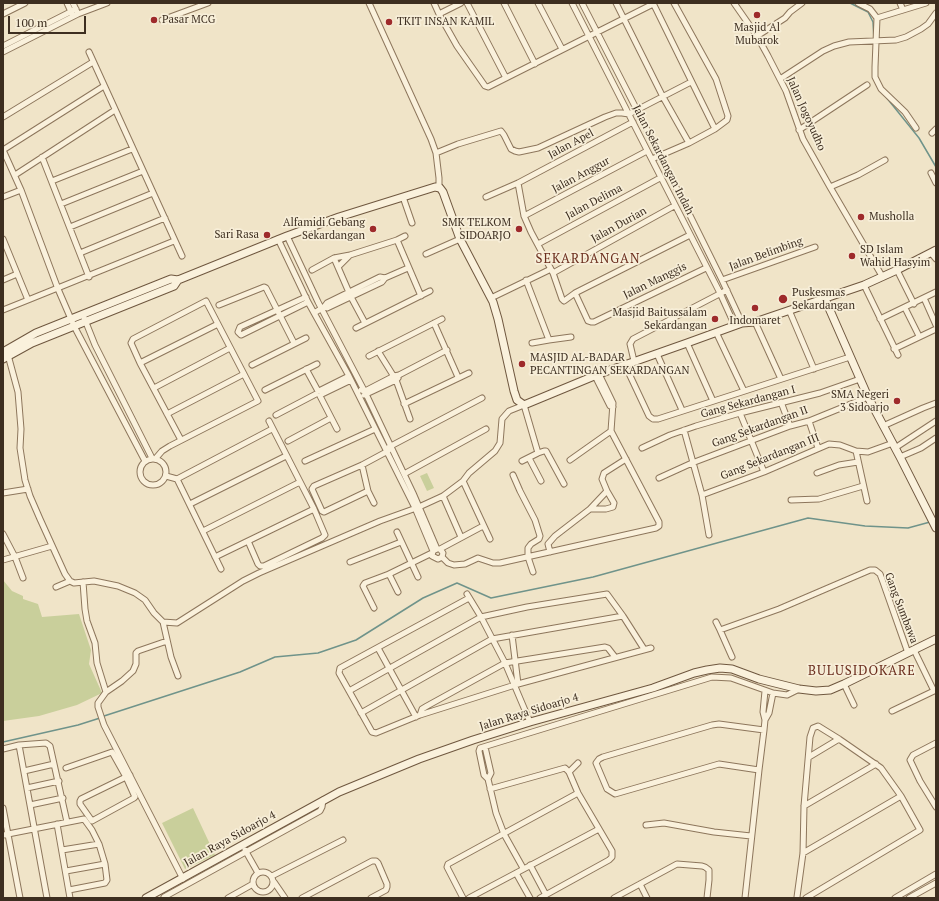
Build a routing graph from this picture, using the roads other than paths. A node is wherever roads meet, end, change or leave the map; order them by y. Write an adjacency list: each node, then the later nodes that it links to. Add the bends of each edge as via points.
1 (25, 3): 26 (street)
2 (67, 3): 24 (street)
3 (73, 3): 24 (street)
4 (107, 3): 5 (street); 24 (street)
5 (113, 3)
6 (208, 3): 30 (street)
7 (368, 3): 58 (street)
8 (434, 3): 27 (street)
9 (461, 3): 27 (street)
10 (467, 3): 41 (street)
11 (504, 3): 40 (street)
12 (538, 3): 36 (street)
13 (572, 3): 32 (street, Jalan Sekardangan Indah)
14 (582, 3): 31 (street, Jalan Sekardangan Indah)
15 (616, 3): 28 (street)
16 (653, 3): 28 (street); 43 (street)
17 (674, 3): 53 (street, via 716,79 728,120)
18 (734, 3): 33 (street, Jalan Jogoyudho)
19 (802, 3): 33 (street)
20 (858, 3): 29 (street, via 870,9)
21 (900, 3): 23 (street)
22 (926, 3): 23 (street)
23 (903, 10): 29 (street)
24 (75, 13): 35 (street); 37 (street)
25 (936, 13): 34 (street, via 928,24 906,37)
26 (3, 14)
27 (439, 14): 41 (street, via 456,46 485,86 488,87)
28 (624, 18): 31 (street); 46 (street)
29 (877, 18): 34 (street)
30 (162, 20)
31 (596, 32): 32 (street); 48 (street, Jalan Sekardangan Indah)
32 (588, 36): 36 (street); 49 (street, Jalan Sekardangan Indah)
33 (757, 36): 42 (street, Jalan Jogoyudho)
34 (875, 41): 42 (street, via 849,42 823,51); 52 (street, via 875,77 881,89 905,112)
35 (3, 46)
36 (562, 49): 40 (street)
37 (3, 52)
38 (88, 52): 39 (street)
39 (93, 62): 45 (street); 50 (street)
40 (535, 64): 41 (street)
41 (506, 78)
42 (780, 79): 54 (street, Jalan Jogoyudho)
43 (691, 82): 46 (street); 53 (street)
44 (867, 85): 54 (street)
45 (104, 86): 47 (street); 65 (street, via 3,150)
46 (663, 97): 48 (street); 55 (street)
47 (115, 110): 56 (street); 60 (street)
48 (636, 111): 49 (street); 59 (street, Jalan Sekardangan Indah)
49 (629, 114): 51 (street, Jalan Sekardangan Indah); 58 (street, via 616,113 538,148 519,152 511,149 501,131)
50 (3, 117)
51 (633, 122): 57 (street, Jalan Sekardangan Indah); 68 (street, Jalan Apel)
52 (916, 128)
53 (715, 129): 55 (street)
54 (800, 130): 71 (street, Jalan Jogoyudho)
55 (689, 143): 59 (street)
56 (132, 149): 63 (street); 67 (street)
57 (647, 151): 61 (street, Jalan Sekardangan Indah); 79 (street, Jalan Anggur)
58 (436, 153): 70 (street, via 440,182)
59 (660, 155): 61 (street); 82 (street, Jalan Sekardangan Indah)
60 (42, 157): 65 (street); 67 (street)
61 (652, 159): 66 (street, Jalan Sekardangan Indah)
62 (885, 160): 71 (street)
63 (143, 171): 73 (street); 77 (street)
64 (930, 173): 69 (street)
65 (14, 174): 72 (street)
66 (660, 178): 78 (street, Jalan Sekardangan Indah); 93 (street, Jalan Delima)
67 (52, 181): 77 (street)
68 (518, 183): 76 (street, Jalan Apel); 79 (street)
69 (936, 183)
70 (435, 186): 75 (street); 89 (street, via 443,192)
71 (830, 187): 112 (street, Jalan Jogoyudho)
72 (21, 190): 74 (street); 117 (street)
73 (153, 193): 80 (street); 83 (street)
74 (3, 197)
75 (403, 197): 81 (street); 86 (street, via 346,214)
76 (486, 197)
77 (61, 204): 83 (street)
78 (674, 206): 84 (street, Jalan Sekardangan Indah); 109 (street, Jalan Durian)
79 (524, 216): 93 (street)
80 (165, 218): 92 (street); 96 (street)
81 (412, 223)
82 (694, 224): 84 (street); 115 (street, Jalan Sekardangan Indah)
83 (70, 227): 96 (street)
84 (686, 229): 85 (street, Jalan Sekardangan Indah)
85 (690, 235): 106 (street, Jalan Sekardangan Indah); 121 (street)
86 (287, 236): 90 (street); 101 (street)
87 (405, 236): 91 (street)
88 (3, 239): 95 (street)
89 (460, 239): 97 (street); 125 (street)
90 (278, 240): 103 (street); 139 (street, via 178,280 171,279)
91 (396, 240): 99 (street); 105 (street)
92 (174, 241): 100 (street); 111 (street)
93 (538, 244): 109 (street)
94 (816, 247): 115 (street, Jalan Belimbing)
95 (6, 253): 110 (street)
96 (80, 253): 111 (street)
97 (426, 254)
98 (934, 254): 108 (street)
99 (350, 255): 102 (street); 104 (street)
100 (182, 256)
101 (296, 258): 103 (street); 130 (street)
102 (334, 258): 104 (street); 107 (street)
103 (289, 262): 129 (street)
104 (338, 267): 123 (street)
105 (408, 268): 123 (street); 124 (street)
106 (706, 268): 121 (street, Jalan Manggis, via 591,322 588,321); 122 (street, Jalan Sekardangan Indah)
107 (312, 270)
108 (897, 270): 112 (street); 131 (street)
109 (552, 271): 114 (street, Jalan Durian); 121 (street, via 562,301)
110 (17, 274): 113 (street); 128 (street)
111 (89, 276): 117 (street)
112 (882, 276): 116 (street)
113 (3, 280)
114 (526, 280): 125 (street, Jalan Durian); 156 (street)
115 (722, 280): 118 (street, Jalan Sekardangan Indah)
116 (864, 284): 127 (street); 141 (street)
117 (58, 288): 128 (street); 142 (street)
118 (727, 290): 122 (street); 147 (street, Jalan Sekardangan Indah)
119 (430, 292): 124 (street)
120 (936, 292): 126 (street)
121 (575, 293)
122 (720, 293): 149 (street, Jalan Sekardangan Indah); 171 (street, via 633,339 630,344)
123 (350, 295): 133 (street, via 327,303); 144 (street)
124 (421, 296): 144 (street)
125 (491, 298): 199 (street, via 514,391 517,400)
126 (924, 298): 131 (street); 148 (street)
127 (825, 299): 136 (street); 170 (street)
128 (28, 300): 135 (street)
129 (308, 302): 130 (street); 137 (street); 138 (street)
130 (318, 302): 133 (street)
131 (914, 304): 134 (street)
132 (219, 305): 138 (street, via 264,287)
133 (323, 308): 137 (street); 190 (street)
134 (905, 308): 141 (street); 153 (street)
135 (3, 310)
136 (789, 310): 143 (street); 176 (street)
137 (314, 313): 183 (street)
138 (278, 314): 138 (street, via 241,335 238,332 240,327); 157 (street)
139 (84, 318): 142 (street); 160 (street)
140 (442, 318): 145 (street)
141 (880, 319): 163 (street)
142 (73, 322): 162 (street); 166 (street, via 36,333)
143 (755, 322): 147 (street); 184 (street)
144 (365, 323): 150 (street)
145 (434, 323): 164 (street); 165 (street)
146 (218, 324): 161 (street); 172 (street); 172 (street, via 206,301 133,339 131,343)
147 (742, 324): 149 (street)
148 (936, 325)
149 (735, 326): 152 (street)
150 (356, 328)
151 (936, 329): 153 (street)
152 (716, 332): 159 (street); 189 (street)
153 (919, 336): 163 (street)
154 (571, 337): 156 (street)
155 (306, 338): 157 (street)
156 (549, 340): 158 (street)
157 (294, 343): 174 (street)
158 (532, 343)
159 (687, 343): 167 (street); 195 (street)
160 (95, 345): 162 (street); 230 (street)
161 (230, 348): 179 (street); 186 (street)
162 (87, 349): 234 (street)
163 (894, 349): 168 (street)
164 (447, 350): 181 (street); 182 (street)
165 (378, 351): 169 (street); 181 (street)
166 (5, 354): 252 (street, via 18,392 20,448)
167 (657, 354): 171 (street); 200 (street)
168 (898, 355)
169 (369, 356)
170 (850, 357): 176 (street); 185 (street)
171 (634, 361): 175 (street)
172 (140, 363): 186 (street)
173 (317, 364): 177 (street)
174 (252, 365)
175 (625, 365): 180 (street); 200 (street, via 649,416 658,419)
176 (814, 369): 184 (street)
177 (306, 370): 187 (street); 191 (street)
178 (469, 373): 182 (street)
179 (244, 374): 202 (street); 218 (street, via 258,401)
180 (597, 375): 199 (street); 216 (street, via 613,403)
181 (396, 377): 190 (street); 198 (street)
182 (458, 377): 198 (street)
183 (350, 378): 188 (street); 191 (street)
184 (781, 379): 189 (street)
185 (860, 379): 193 (street); 196 (street, Gang Sekardangan I, via 820,393)
186 (154, 388): 202 (street)
187 (265, 390)
188 (356, 390): 190 (street); 192 (street)
189 (744, 391): 195 (street)
190 (365, 392): 192 (street); 222 (street)
191 (319, 393): 203 (street); 204 (street)
192 (359, 396): 213 (street)
193 (868, 397): 207 (street, Gang Sekardangan II); 210 (street)
194 (482, 398): 222 (street)
195 (713, 401): 200 (street)
196 (781, 402): 201 (street, Gang Sekardangan I); 209 (street)
197 (936, 403): 210 (street)
198 (404, 404): 205 (street)
199 (524, 405): 227 (street); 247 (street, via 509,411 502,419 500,443 495,451)
200 (682, 410)
201 (740, 412): 215 (street, Gang Sekardangan I); 220 (street)
202 (167, 414): 218 (street)
203 (276, 415)
204 (331, 418): 212 (street); 219 (street)
205 (410, 419)
206 (268, 421): 211 (street)
207 (809, 421): 209 (street, Gang Sekardangan II); 224 (street)
208 (936, 421): 221 (street, Gang Sekardangan III)
209 (790, 426): 220 (street, Gang Sekardangan II)
210 (883, 426): 221 (street)
211 (272, 429): 228 (street); 246 (street)
212 (337, 429)
213 (375, 429): 225 (street); 235 (street)
214 (486, 429): 242 (street)
215 (684, 430): 223 (street, Gang Sekardangan I); 237 (street)
216 (611, 431): 232 (street); 233 (street)
217 (936, 438): 229 (street)
218 (181, 440): 230 (street)
219 (288, 441)
220 (750, 441): 237 (street, Gang Sekardangan II); 240 (street)
221 (894, 445): 226 (street, Gang Sekardangan III, via 868,452); 229 (street)
222 (391, 448): 225 (street); 242 (street)
223 (642, 448)
224 (818, 448): 226 (street, Gang Sekardangan III, via 835,444); 240 (street, Gang Sekardangan III)
225 (385, 451): 239 (street); 262 (street)
226 (856, 451): 238 (street)
227 (538, 453): 231 (street); 250 (street, via 546,451)
228 (286, 456): 249 (street); 261 (street)
229 (900, 457): 265 (street)
230 (154, 458): 234 (street); 244 (street, via 166,467)
231 (529, 458): 236 (street); 248 (street)
232 (626, 459): 254 (street, via 604,473 602,479); 277 (street, via 659,526)
233 (570, 460)
234 (145, 461): 244 (street, via 140,471 145,482 157,485)
235 (305, 461)
236 (522, 462)
237 (692, 462): 245 (street, Gang Sekardangan II); 256 (street)
238 (858, 462): 241 (street); 251 (street)
239 (362, 465): 253 (street); 253 (street, via 312,489 324,512)
240 (764, 472): 256 (street, Gang Sekardangan III)
241 (817, 473)
242 (404, 474): 262 (street)
243 (514, 475): 281 (street, via 540,536 528,548)
244 (166, 476): 246 (street)
245 (659, 478)
246 (177, 479): 261 (street)
247 (463, 481): 257 (street); 266 (street)
248 (541, 481)
249 (300, 482): 263 (street); 267 (street)
250 (564, 484)
251 (863, 486): 258 (street, via 819,499); 259 (street)
252 (28, 489): 255 (street); 275 (street)
253 (368, 491): 260 (street)
254 (607, 491): 264 (street); 264 (street, via 614,503 613,507)
255 (3, 494)
256 (702, 494): 270 (street)
257 (444, 496): 262 (street); 271 (street)
258 (791, 500)
259 (867, 502)
260 (374, 503)
261 (190, 504): 267 (street)
262 (417, 507): 276 (street); 297 (street, via 380,520 243,581 177,623)
263 (314, 509): 273 (street); 273 (street, via 325,535 322,538 264,566 258,564)
264 (590, 509): 277 (street, via 555,536 551,541)
265 (935, 525)
266 (483, 526): 271 (street); 272 (street)
267 (203, 531): 279 (street)
268 (397, 532): 274 (street)
269 (3, 534): 278 (street)
270 (709, 535)
271 (461, 537): 276 (street)
272 (490, 539)
273 (248, 541): 279 (street)
274 (401, 542): 283 (street); 284 (street)
275 (52, 546): 278 (street); 290 (street)
276 (435, 551): 280 (street, via 443,553); 280 (street, via 432,556 435,559); 284 (street)
277 (552, 551): 281 (street)
278 (15, 556): 282 (street); 289 (street)
279 (214, 557): 285 (street)
280 (442, 557): 281 (street, via 448,563 460,565 478,558 500,563)
281 (528, 557): 286 (street)
282 (3, 560)
283 (350, 562)
284 (411, 564): 287 (street); 288 (street)
285 (221, 569)
286 (533, 572)
287 (389, 574): 293 (street); 294 (street, via 364,584)
288 (418, 577)
289 (23, 578)
290 (70, 581): 291 (street, via 77,584); 292 (street)
291 (83, 582): 297 (street, via 118,586 135,593 145,600); 321 (street, via 87,621)
292 (56, 587)
293 (398, 592)
294 (374, 608)
295 (623, 616): 296 (street, via 607,594); 300 (street); 306 (street)
296 (481, 617): 301 (street); 304 (street, via 468,596); 312 (street)
297 (163, 622): 303 (street)
298 (716, 622): 299 (street)
299 (720, 630): 307 (street, Gang Sumbawa, via 779,610 875,570 880,574); 309 (street)
300 (512, 635): 301 (street); 310 (street)
301 (492, 639): 311 (street); 319 (street)
302 (936, 639): 307 (street, Jalan Raya Sidoarjo 4)
303 (167, 641): 313 (street); 321 (street, via 138,651 133,671)
304 (378, 648): 312 (street); 318 (street, via 340,668 339,673)
305 (651, 648): 306 (street)
306 (644, 649): 308 (street)
307 (911, 651): 314 (street, Jalan Raya Sidoarjo 4); 317 (street, Gang Sumbawa)
308 (615, 657): 310 (street, via 605,647); 315 (street)
309 (732, 657)
310 (516, 661): 311 (street); 315 (street)
311 (505, 663): 315 (street); 326 (street, via 422,709)
312 (389, 670): 318 (street); 319 (street)
313 (178, 676)
314 (844, 684): 316 (street, Jalan Raya Sidoarjo 4, via 830,690); 323 (street)
315 (517, 685): 326 (street); 328 (street)
316 (799, 689): 322 (street, via 787,695); 328 (street, Jalan Raya Sidoarjo 4, via 732,669 720,668 694,672 653,688)
317 (935, 690): 324 (street)
318 (349, 691): 325 (street)
319 (401, 691): 325 (street); 326 (street)
320 (765, 691): 322 (street); 327 (street); 332 (street, via 730,678 712,677)
321 (106, 692): 344 (street, via 98,707)
322 (773, 693): 327 (street)
323 (854, 705)
324 (892, 711)
325 (361, 713): 326 (street, via 374,733)
326 (418, 716)
327 (765, 720): 329 (street)
328 (530, 722): 330 (street, Jalan Raya Sidoarjo 4)
329 (764, 730): 341 (street); 341 (street, via 712,725 603,757 596,763 607,789 616,794 719,764)
330 (502, 731): 332 (street); 365 (street, Jalan Raya Sidoarjo 4, via 419,759 352,786 323,800)
331 (839, 739): 336 (street); 336 (street, via 815,726 810,737); 339 (street)
332 (504, 740): 347 (street, via 480,748 479,751)
333 (936, 743): 353 (street, via 910,758 910,763)
334 (19, 745): 335 (street); 338 (street, via 46,743 50,746); 342 (street)
335 (3, 749)
336 (809, 757): 352 (street)
337 (578, 762): 343 (street)
338 (54, 764): 342 (street); 345 (street)
339 (876, 764): 349 (street, via 885,772); 352 (street)
340 (66, 768): 344 (street, via 112,752)
341 (759, 770): 362 (street)
342 (24, 771): 346 (street)
343 (568, 772): 347 (street, via 562,768); 348 (street)
344 (128, 776): 344 (street, via 80,801 91,821 134,798); 375 (street)
345 (59, 781): 346 (street); 350 (street)
346 (27, 788): 351 (street)
347 (490, 789): 361 (street)
348 (578, 793): 359 (street); 361 (street)
349 (901, 796): 367 (street); 402 (street, via 920,830)
350 (62, 798): 351 (street); 355 (street)
351 (30, 805): 358 (street)
352 (804, 806): 367 (street)
353 (936, 807)
354 (3, 808): 360 (street)
355 (68, 822): 356 (street); 364 (street, via 84,819)
356 (57, 824): 358 (street); 366 (street)
357 (646, 825): 362 (street, via 664,823)
358 (34, 828): 360 (street); 385 (street)
359 (599, 829): 369 (street); 382 (street, via 612,851 612,857)
360 (6, 834): 384 (street)
361 (504, 834): 370 (street); 393 (street, via 446,867)
362 (751, 836): 400 (street)
363 (343, 840): 376 (street)
364 (99, 844): 366 (street); 368 (street)
365 (244, 849): 373 (street); 375 (street, Jalan Raya Sidoarjo 4); 383 (street)
366 (62, 850): 371 (street)
367 (803, 853): 401 (street)
368 (105, 864): 371 (street); 380 (street, via 106,882)
369 (530, 865): 370 (street); 382 (street)
370 (523, 868): 372 (street)
371 (66, 871): 380 (street)
372 (516, 873): 394 (street); 395 (street)
373 (258, 874): 376 (street, via 266,872); 378 (street)
374 (936, 874): 403 (street)
375 (182, 879): 387 (street, Jalan Raya Sidoarjo 4)
376 (273, 879): 381 (street, via 272,887 268,891); 390 (street)
377 (936, 882): 404 (street)
378 (253, 884): 381 (street); 388 (street)
379 (640, 884): 397 (street); 398 (street); 399 (street, via 677,864 702,866 708,870)
380 (69, 890): 386 (street)
381 (257, 890): 389 (street)
382 (546, 895): 396 (street)
383 (164, 897)
384 (20, 898)
385 (47, 898)
386 (70, 898)
387 (146, 898)
388 (228, 898)
389 (262, 898)
390 (285, 898)
391 (302, 898): 392 (street, via 376,861 387,887)
392 (371, 898)
393 (463, 898)
394 (469, 898)
395 (530, 898)
396 (540, 898)
397 (614, 898)
398 (647, 898)
399 (707, 898)
400 (745, 898)
401 (797, 898)
402 (806, 898)
403 (895, 898)
404 (909, 898)

